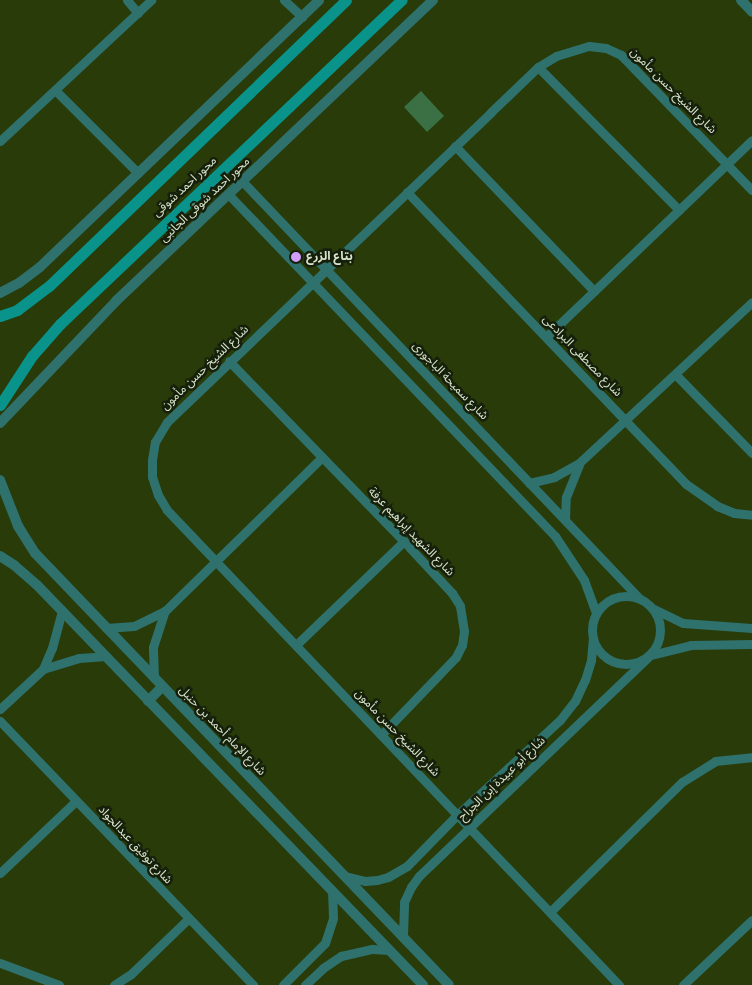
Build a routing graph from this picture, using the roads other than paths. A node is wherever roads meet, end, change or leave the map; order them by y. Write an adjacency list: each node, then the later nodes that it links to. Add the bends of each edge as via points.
1 (126, 0): 10 (street)
2 (152, 0): 10 (street)
3 (284, 0): 11 (street)
4 (320, 0): 11 (street)
5 (346, 0): 29 (main road, محور احمد شوقى, via 49,286 17,310)
6 (402, 0): 33 (main road, محور احمد شوقى, via 60,324 32,356)
7 (433, 0): 19 (street, محور احمد شوقى الجانبى)
8 (741, 0): 9 (street)
9 (752, 12)
10 (138, 13): 13 (street)
11 (302, 17): 18 (street)
12 (538, 67): 16 (street, شارع الشيخ حسن مأمون); 17 (street, شارع الشيخ حسن مأمون, via 556,56 589,46 606,48 621,55); 23 (street)
13 (56, 91): 15 (street); 18 (street)
14 (752, 140): 17 (street)
15 (0, 141)
16 (456, 146): 21 (street, شارع الشيخ حسن مأمون); 26 (street)
17 (727, 164): 20 (street, شارع الشيخ حسن مأمون); 23 (street)
18 (138, 173): 27 (street, via 40,266)
19 (243, 182): 22 (street, محور احمد شوقى الجانبى); 24 (street, شارع سميحة الباجورى)
20 (752, 190)
21 (407, 192): 24 (street, شارع الشيخ حسن مأمون); 30 (street, شارع مصطفى البرادعى)
22 (229, 195): 25 (street); 35 (street, محور احمد شوقى الجانبى, via 85,332)
23 (679, 210): 26 (street)
24 (326, 268): 25 (street, شارع الشيخ حسن مأمون); 40 (street, شارع سميحة الباجورى)
25 (312, 282): 31 (street, شارع الشيخ حسن مأمون); 50 (street, via 555,536 584,580)
26 (594, 291): 30 (street)
27 (0, 293)
28 (752, 302): 32 (street)
29 (0, 316)
30 (546, 337): 34 (street, شارع مصطفى البرادعى)
31 (229, 361): 37 (street, شارع الشهيد إبراهيم عرفة); 45 (street, شارع الشيخ حسن مأمون, via 167,422 156,442 152,460 152,477 167,510)
32 (676, 375): 34 (street); 36 (street)
33 (0, 405)
34 (626, 421): 38 (street); 41 (street, شارع مصطفى البرادعى, via 701,496 734,513)
35 (0, 423)
36 (752, 453)
37 (322, 457): 43 (street, شارع الشهيد إبراهيم عرفة); 45 (street)
38 (579, 463): 40 (street, via 554,477); 42 (street, via 566,497)
39 (0, 480): 51 (street, شارع الإمام أحمد بن حنبل, via 35,553)
40 (529, 483): 42 (street, شارع سميحة الباجورى)
41 (752, 515)
42 (565, 520): 46 (street, شارع سميحة الباجورى)
43 (404, 541): 55 (street); 64 (street, شارع الشهيد إبراهيم عرفة, via 452,593 460,606 464,631 462,645 447,669)
44 (0, 556): 48 (street)
45 (216, 561): 49 (street); 55 (street, شارع الشيخ حسن مأمون)
46 (638, 597): 47 (street); 50 (street, via 614,598)
47 (654, 609): 52 (street, via 683,623); 57 (street, via 660,620 661,633)
48 (62, 610): 56 (street); 58 (street)
49 (166, 611): 51 (street, via 134,626); 59 (street, via 153,647)
50 (596, 613): 53 (street)
51 (106, 628): 59 (street, شارع الإمام أحمد بن حنبل)
52 (752, 628)
53 (593, 639): 57 (street, via 599,652 622,665 636,664); 67 (street, شارع أبو عبيدة إبن الجراح, via 585,680 567,712)
54 (752, 644): 57 (street, شارع أبو عبيدة إبن الجراح, via 691,645)
55 (296, 645): 64 (street, شارع الشيخ حسن مأمون)
56 (106, 656): 58 (street, via 78,658); 61 (street)
57 (650, 656): 68 (street, شارع أبو عبيدة إبن الجراح)
58 (43, 669): 62 (street)
59 (154, 678): 60 (street, شارع الإمام أحمد بن حنبل)
60 (162, 687): 61 (street); 70 (street, شارع الإمام أحمد بن حنبل)
61 (148, 701): 71 (street)
62 (0, 709)
63 (0, 721): 66 (street, شارع توفيق عبدالجواد)
64 (382, 735): 67 (street, شارع الشيخ حسن مأمون)
65 (752, 757): 72 (street, via 715,761 682,782)
66 (76, 801): 69 (street); 73 (street, شارع توفيق عبدالجواد)
67 (457, 815): 68 (street, شارع الشيخ حسن مأمون); 70 (street, شارع أبو عبيدة إبن الجراح, via 397,873 365,881)
68 (469, 827): 72 (street, شارع الشيخ حسن مأمون); 75 (street, شارع أبو عبيدة إبن الجراح, via 411,887 404,902)
69 (0, 874)
70 (344, 876): 75 (street, شارع الإمام أحمد بن حنبل)
71 (332, 891): 76 (street); 82 (street, via 333,918 324,942)
72 (550, 912): 85 (street, شارع الشيخ حسن مأمون)
73 (188, 919): 80 (street, via 131,974); 81 (street, شارع توفيق عبدالجواد)
74 (752, 920): 86 (street)
75 (403, 935): 78 (street, شارع الإمام أحمد بن حنبل)
76 (389, 950): 83 (street, via 372,949 341,956); 84 (street)
77 (0, 963): 79 (street)
78 (444, 983)
79 (59, 985)
80 (114, 985)
81 (254, 985)
82 (283, 985)
83 (305, 985)
84 (424, 985)
85 (619, 985)
86 (682, 985)

